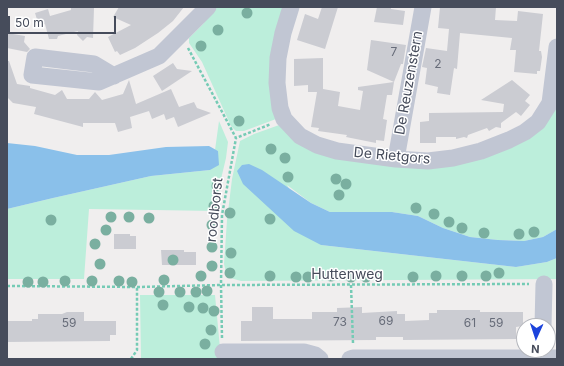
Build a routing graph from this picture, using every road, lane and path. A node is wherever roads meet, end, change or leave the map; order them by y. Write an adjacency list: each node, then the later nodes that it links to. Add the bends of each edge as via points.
1 (208, 7): 4 (street)
2 (291, 7): 7 (street, De Rietgors, via 278,58 277,83)
3 (423, 7): 9 (street, De Reuzenstern)
4 (180, 34): 6 (street, via 159,56); 8 (path)
5 (557, 47): 9 (street, De Rietgors, via 550,103 538,122 525,132 481,151 453,158 428,161)
6 (114, 76)
7 (284, 119): 8 (path); 9 (street, De Rietgors, via 300,136 317,145 337,151)
8 (236, 138): 11 (path, roodborst, via 222,214)
9 (396, 159)
10 (544, 284): 12 (path, Huttenweg); 15 (street)
11 (221, 285): 12 (path, Huttenweg); 14 (path, Huttenweg); 16 (path, roodborst)
12 (351, 285): 17 (path)
13 (7, 286): 14 (path, Huttenweg)
14 (137, 287): 19 (path, via 136,350)
15 (543, 318)
16 (223, 352): 20 (street, via 304,352)
17 (351, 358): 21 (street)
18 (516, 358): 21 (street)
19 (131, 359)
20 (320, 359)
21 (501, 359)

